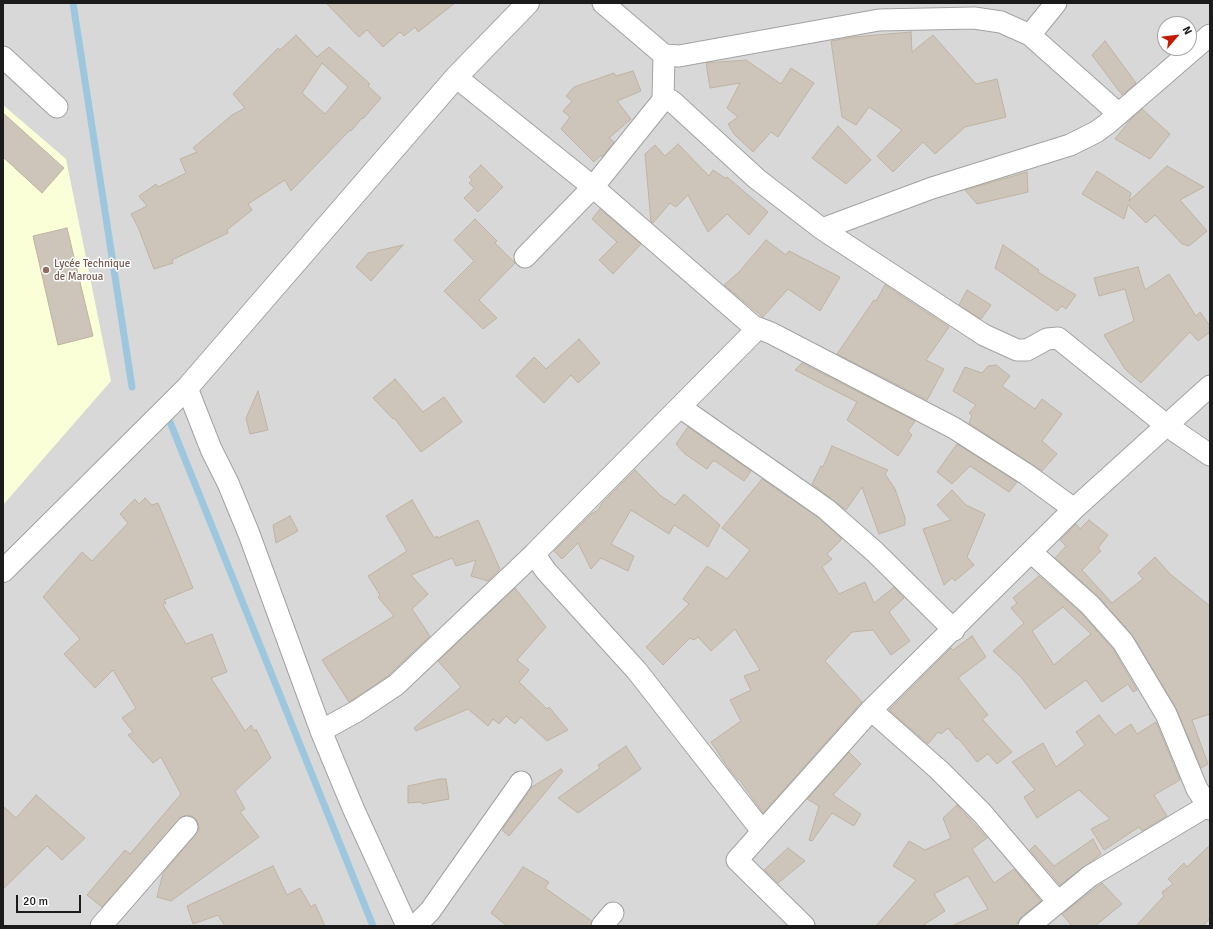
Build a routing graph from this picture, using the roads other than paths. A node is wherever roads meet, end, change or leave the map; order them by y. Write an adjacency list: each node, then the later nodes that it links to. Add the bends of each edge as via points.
1 (528, 3): 8 (street)
2 (603, 3): 6 (street)
3 (1056, 3): 4 (street)
4 (1030, 35): 6 (street, via 1001,22 974,18 879,20 695,54); 11 (street)
5 (1210, 36): 11 (street)
6 (664, 55): 9 (street)
7 (3, 57): 10 (street)
8 (456, 77): 12 (street); 17 (street)
9 (663, 100): 12 (street); 13 (street, via 674,103 757,179)
10 (57, 107)
11 (1119, 114): 13 (street, via 1096,132 1070,145 932,188)
12 (593, 187): 14 (street); 15 (street, via 719,298)
13 (822, 229): 19 (street, via 984,335 1017,350 1026,350 1047,339 1058,338)
14 (525, 257)
15 (758, 328): 18 (street); 21 (street, via 954,428 1026,474)
16 (1210, 386): 19 (street)
17 (187, 388): 24 (street); 27 (street, via 249,534)
18 (680, 407): 23 (street); 25 (street, via 826,509 876,552)
19 (1166, 425): 20 (street); 21 (street)
20 (1210, 455)
21 (1074, 509): 22 (street)
22 (1031, 552): 25 (street); 29 (street, via 1090,605 1123,642 1166,714 1197,789)
23 (534, 554): 27 (street, via 396,685); 31 (street, via 546,571 637,672)
24 (3, 571)
25 (954, 630): 26 (street)
26 (872, 710): 31 (street); 32 (street, via 982,813)
27 (321, 731): 34 (street)
28 (521, 782): 35 (street, via 430,911)
29 (1209, 808): 32 (street, via 1090,876)
30 (186, 827): 33 (street)
31 (762, 831): 36 (street, via 737,860)
32 (1058, 902): 37 (street)
33 (101, 926)
34 (407, 926)
35 (415, 926)
36 (804, 926)
37 (1029, 926)

